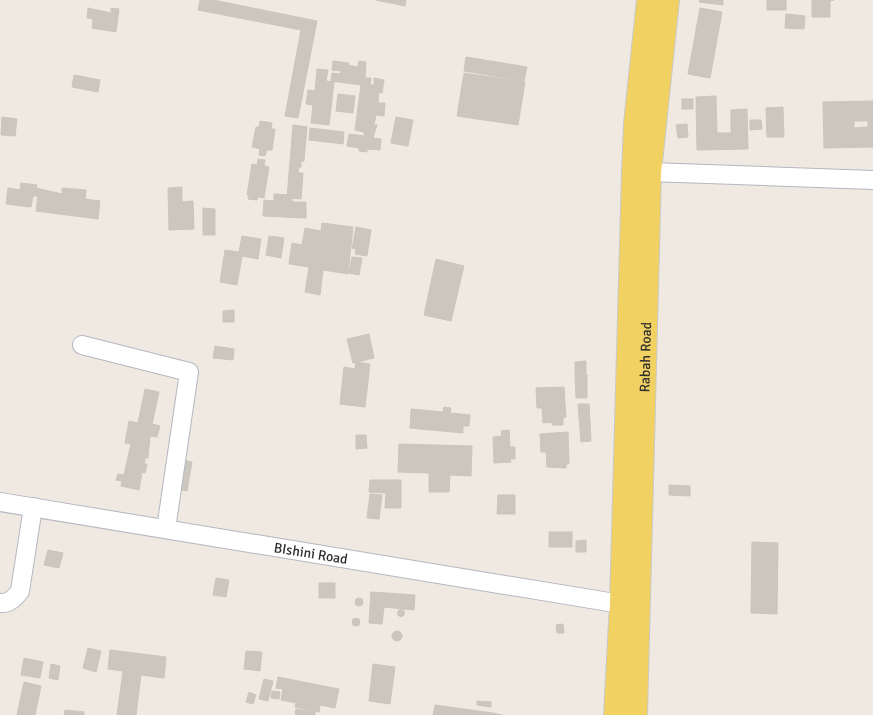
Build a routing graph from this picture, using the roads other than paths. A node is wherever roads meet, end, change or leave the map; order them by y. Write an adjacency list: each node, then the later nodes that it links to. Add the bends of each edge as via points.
1 (648, 0): 10 (main road, Rabah Road, via 635,124)
2 (668, 0): 3 (main road, Rabah Road)
3 (650, 172): 4 (street); 12 (main road, Rabah Road)
4 (873, 180)
5 (82, 346): 8 (street, via 190,372)
6 (0, 502): 7 (street, BIshini Road)
7 (33, 507): 8 (street, BIshini Road); 9 (street, via 20,591 15,599)
8 (166, 529): 10 (street, BIshini Road)
9 (0, 603)
10 (621, 604): 11 (main road, Rabah Road)
11 (615, 715)
12 (636, 715)

